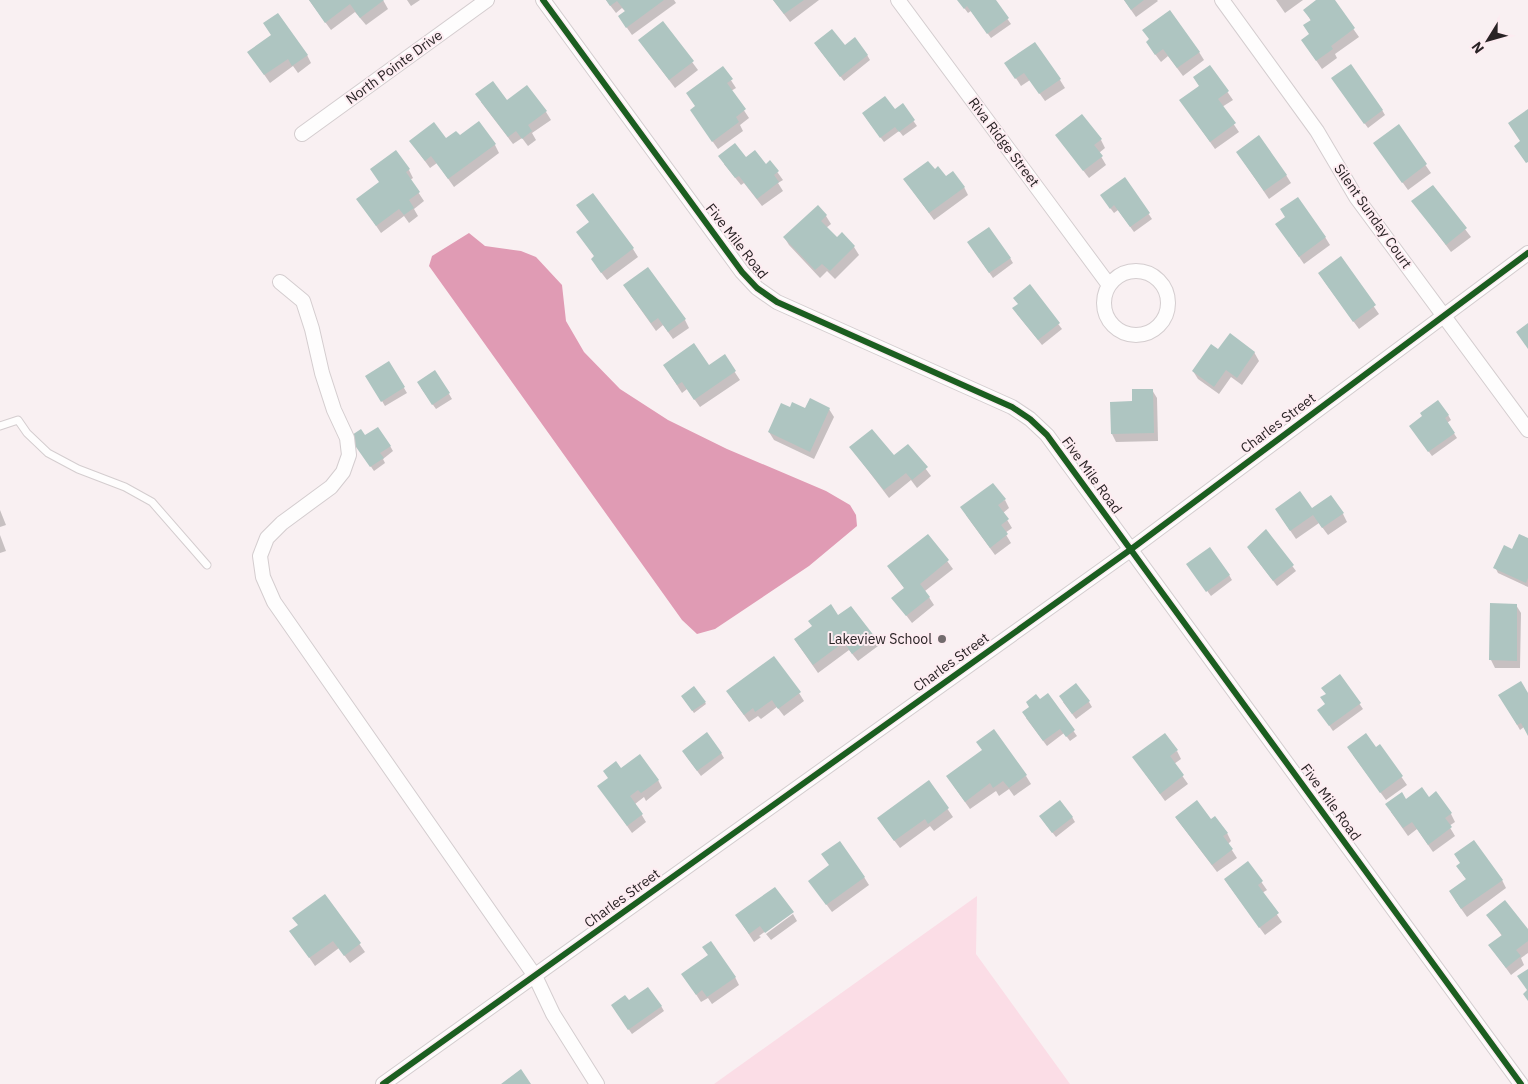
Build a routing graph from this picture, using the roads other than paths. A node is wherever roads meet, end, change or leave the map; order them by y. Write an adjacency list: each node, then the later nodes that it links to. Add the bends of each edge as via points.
1 (486, 0): 5 (street, North Pointe Drive)
2 (543, 0): 12 (street, Five Mile Road, via 757,288 777,302 1012,407 1030,419 1054,443)
3 (898, 0): 8 (street, Riva Ridge Street)
4 (1222, 0): 9 (street, Silent Sunday Court, via 1317,131 1356,197)
5 (302, 134)
6 (1528, 253): 9 (street, Charles Street)
7 (280, 282): 14 (street, via 303,301 325,382 347,438 349,455 343,472 331,487 282,522 267,538 260,556 263,577 274,602)
8 (1109, 284): 8 (street, via 1105,294 1106,316 1120,332 1130,336 1151,333 1166,318 1168,296 1157,278 1148,273 1126,272)
9 (1444, 315): 11 (street, Silent Sunday Court); 12 (street, Charles Street)
10 (0, 426): 13 (lane, via 18,420 48,453 152,502)
11 (1528, 430)
12 (1130, 550): 14 (street, Charles Street); 18 (street, Five Mile Road)
13 (207, 565)
14 (534, 976): 16 (street, Charles Street); 17 (street, via 553,1014)
15 (1528, 1080): 18 (street)
16 (383, 1084)
17 (597, 1084)
18 (1522, 1084)

